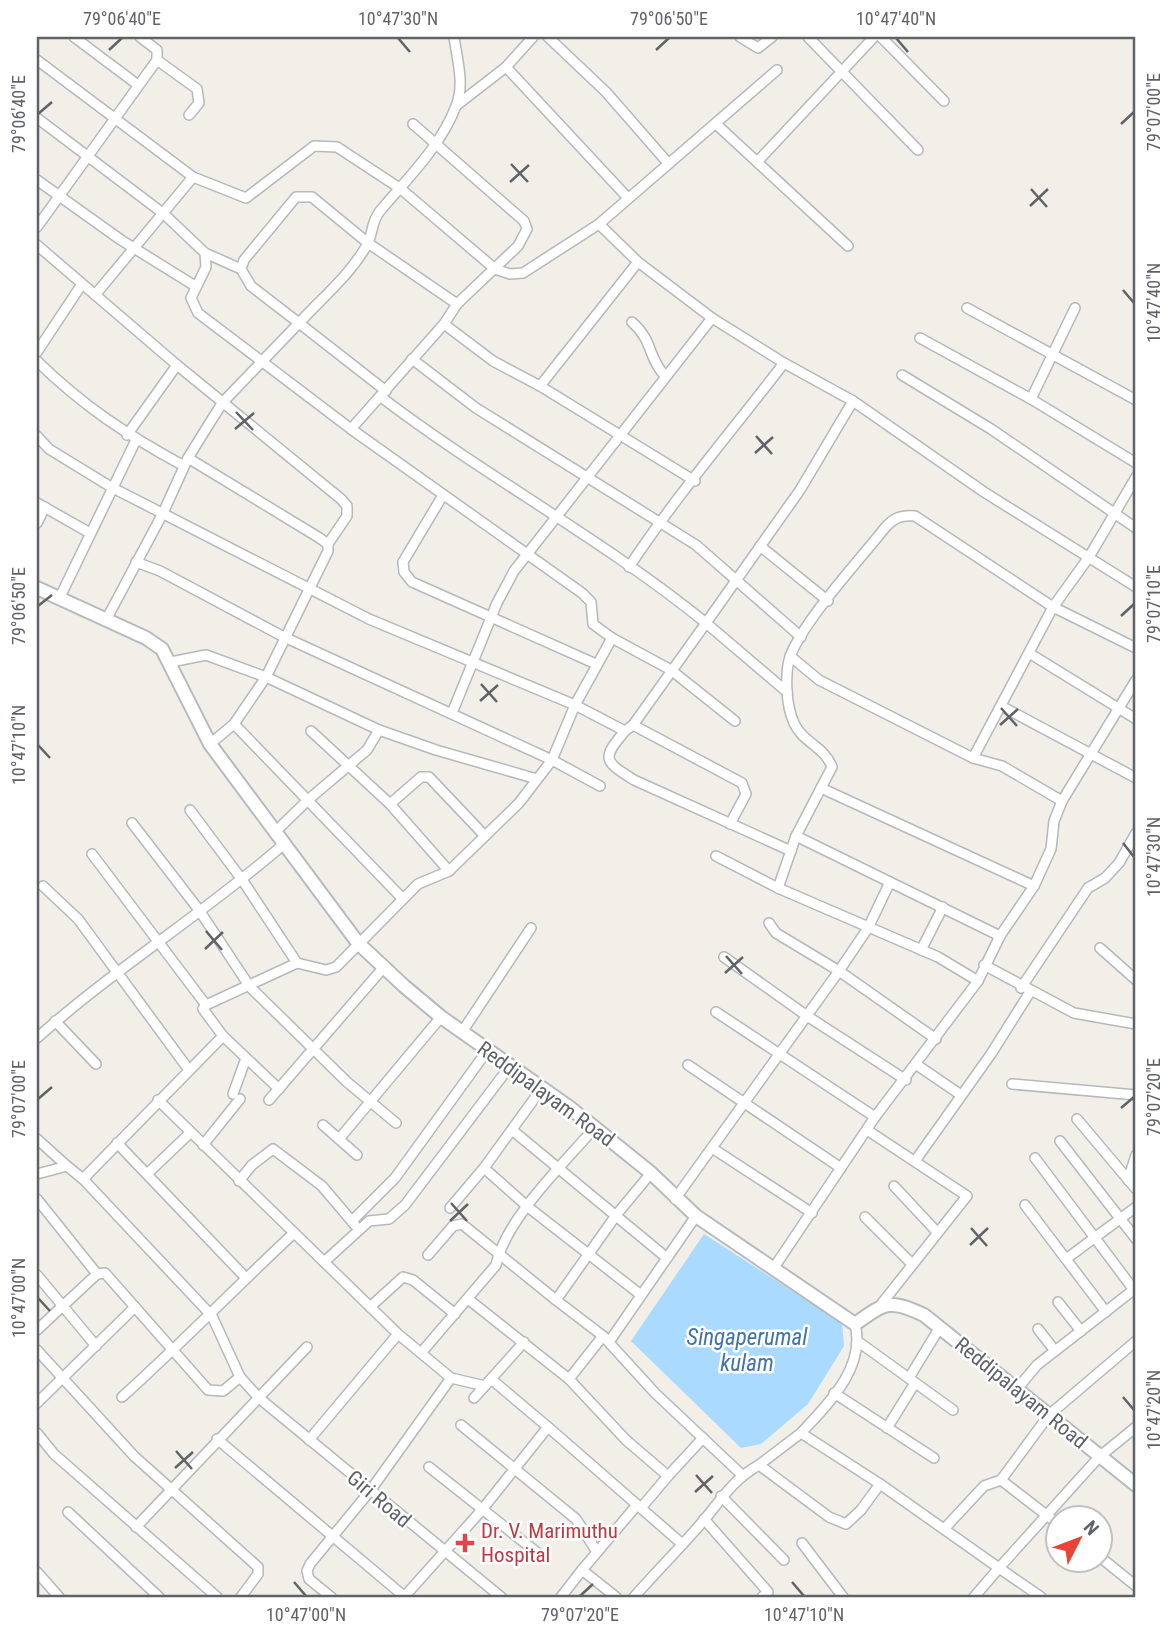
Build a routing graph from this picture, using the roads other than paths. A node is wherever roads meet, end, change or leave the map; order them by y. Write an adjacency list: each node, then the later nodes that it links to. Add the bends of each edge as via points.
1 (75, 37): 16 (street)
2 (139, 37): 12 (street, via 157,50)
3 (454, 37): 18 (street, via 460,84)
4 (533, 37): 13 (street)
5 (548, 37): 28 (street, via 606,92)
6 (740, 37): 7 (street, via 758,48)
7 (772, 37)
8 (808, 37): 15 (street)
9 (874, 37): 15 (street)
10 (881, 37): 17 (street)
11 (37, 60): 21 (street)
12 (157, 60): 16 (street); 19 (street, via 197,89 199,103)
13 (506, 67): 18 (street); 33 (street)
14 (777, 70): 23 (street)
15 (842, 72): 25 (street); 27 (street)
16 (138, 85): 21 (street)
17 (944, 102)
18 (457, 106): 24 (street)
19 (189, 115)
20 (37, 118): 26 (street)
21 (115, 118): 26 (street); 29 (street)
22 (413, 124): 24 (street)
23 (716, 124): 27 (street); 28 (street)
24 (436, 141): 31 (street); 44 (street, via 524,221 525,236)
25 (918, 150)
26 (87, 156): 32 (street); 34 (street)
27 (758, 161): 39 (street)
28 (668, 163): 33 (street)
29 (193, 177): 31 (street, via 246,198 301,154 326,145 337,147); 34 (street)
30 (37, 180): 32 (street)
31 (401, 189): 37 (street, via 379,213); 44 (street)
32 (59, 196): 36 (street); 40 (street)
33 (628, 198): 35 (street)
34 (164, 214): 40 (street); 41 (street)
35 (599, 224): 42 (street); 44 (street, via 523,273)
36 (37, 227)
37 (368, 243): 43 (street, via 312,197 303,195 296,197); 48 (street); 53 (street)
38 (37, 245): 45 (street)
39 (848, 246)
40 (136, 249): 46 (street); 47 (street)
41 (205, 253): 43 (street); 46 (street, via 206,267)
42 (638, 262): 51 (street); 65 (street)
43 (241, 269): 53 (street, via 251,286)
44 (495, 269): 48 (street)
45 (82, 284): 47 (street); 56 (street)
46 (195, 286): 59 (street, via 191,298 198,313)
47 (95, 295): 62 (street)
48 (457, 304): 54 (street)
49 (967, 308): 57 (street)
50 (1076, 308): 57 (street)
51 (712, 318): 61 (street); 64 (street)
52 (632, 322): 64 (street, via 647,336 655,364)
53 (299, 323): 59 (street); 66 (street)
54 (444, 324): 58 (street); 65 (street, via 493,361)
55 (919, 338): 67 (street)
56 (37, 352)
57 (1056, 353): 67 (street); 68 (street)
58 (412, 359): 66 (street); 77 (street, via 476,408)
59 (261, 360): 70 (street); 71 (street)
60 (37, 361): 74 (street, via 78,400)
61 (784, 363): 69 (street); 79 (street)
62 (177, 365): 70 (street); 74 (street)
63 (902, 374): 84 (street, via 991,429)
64 (665, 376): 73 (street)
65 (540, 386): 73 (street)
66 (383, 394): 71 (street); 85 (street, via 441,443)
67 (1031, 399): 76 (street)
68 (1136, 400)
69 (853, 401): 91 (street); 93 (street, via 984,492)
70 (223, 402): 75 (street); 90 (street, via 347,506 346,516)
71 (351, 429): 81 (street)
72 (37, 436): 80 (street, via 49,449)
73 (619, 436): 77 (street); 79 (street)
74 (132, 438): 75 (street); 80 (street)
75 (186, 462): 83 (street); 90 (street)
76 (1136, 463)
77 (587, 477): 85 (street); 86 (street)
78 (1136, 477): 84 (street)
79 (695, 481): 86 (street)
80 (111, 487): 83 (street); 89 (street)
81 (443, 495): 92 (street); 103 (street, via 409,550 404,572 412,582)
82 (41, 505): 87 (street); 89 (street)
83 (163, 513): 94 (street); 99 (street)
84 (1112, 514): 88 (street); 93 (street)
85 (555, 518): 92 (street); 95 (street)
86 (660, 520): 95 (street); 96 (street)
87 (37, 523)
88 (1136, 528)
89 (90, 533): 100 (street)
90 (328, 544): 99 (street)
91 (760, 546): 96 (street); 101 (street)
92 (527, 554): 103 (street); 108 (street, via 582,593 591,602 593,624)
93 (1089, 557): 97 (street); 102 (street)
94 (136, 562): 104 (street); 106 (street)
95 (629, 567): 105 (street)
96 (735, 579): 105 (street); 107 (street)
97 (1136, 587)
98 (37, 588): 100 (main road, Reddipalayam Road)
99 (310, 589): 106 (street); 113 (street, via 369,620)
100 (60, 597): 104 (main road, Reddipalayam Road)
101 (828, 601): 102 (street, via 892,519 903,515 915,516); 107 (street)
102 (1053, 607): 109 (street); 110 (street)
103 (491, 617): 113 (street); 114 (street)
104 (106, 620): 112 (main road, Reddipalayam Road, via 146,638)
105 (706, 623): 115 (street); 118 (street)
106 (284, 637): 116 (street); 122 (street)
107 (801, 637): 111 (street)
108 (612, 638): 114 (street); 115 (street)
109 (1136, 648)
110 (1029, 653): 120 (street); 121 (street)
111 (790, 656): 118 (street); 132 (street, via 819,680)
112 (171, 662): 116 (street, via 206,655); 130 (main road, Reddipalayam Road)
113 (472, 663): 119 (street); 122 (street)
114 (596, 664): 119 (street)
115 (671, 670): 124 (street); 126 (street)
116 (265, 677): 125 (street); 127 (street)
117 (1136, 680): 121 (street)
118 (787, 692): 138 (street, via 794,725 832,767)
119 (575, 705): 129 (street); 133 (street)
120 (1003, 707): 131 (street); 132 (street)
121 (1117, 709): 123 (street); 131 (street)
122 (452, 713): 133 (street)
123 (1136, 719)
124 (735, 721)
125 (234, 724): 130 (street); 139 (street)
126 (633, 725): 129 (street); 144 (street, via 742,783 746,793)
127 (379, 730): 134 (street); 136 (street)
128 (311, 731): 134 (street)
129 (625, 731): 144 (street, via 608,751 613,766)
130 (210, 744): 145 (main road, Reddipalayam Road)
131 (1090, 755): 135 (street); 140 (street)
132 (973, 758): 140 (street, via 1002,766)
133 (552, 760): 136 (street); 137 (street)
134 (350, 767): 139 (street); 141 (street)
135 (1136, 778)
136 (537, 779): 147 (street)
137 (600, 786)
138 (821, 788): 148 (street); 157 (street)
139 (309, 799): 145 (street); 159 (street)
140 (1062, 801): 157 (street, via 1051,849)
141 (390, 804): 147 (street, via 421,777 429,777); 153 (street)
142 (190, 810): 154 (street)
143 (132, 823): 161 (street)
144 (730, 824): 150 (street)
145 (275, 832): 149 (main road, Reddipalayam Road)
146 (1136, 833): 179 (street, via 1119,863 1088,888)
147 (485, 836): 153 (street)
148 (796, 836): 150 (street); 155 (street)
149 (284, 844): 154 (street); 167 (main road, Reddipalayam Road)
150 (791, 851): 158 (street)
151 (92, 854): 166 (street)
152 (716, 856): 158 (street)
153 (449, 871): 159 (street, via 418,884)
154 (243, 881): 161 (street); 171 (street)
155 (890, 882): 160 (street); 164 (street)
156 (43, 886): 175 (street, via 78,919)
157 (1034, 886): 165 (street)
158 (778, 888): 164 (street)
159 (402, 898): 167 (street)
160 (943, 907): 165 (street); 169 (street)
161 (199, 910): 166 (street); 178 (street)
162 (769, 923): 174 (street, via 776,933)
163 (531, 928): 186 (street)
164 (868, 928): 169 (street); 174 (street)
165 (1000, 936): 172 (street)
166 (157, 942): 175 (street); 180 (street)
167 (358, 943): 171 (street, via 336,967 326,970); 173 (main road, Reddipalayam Road)
168 (1100, 948): 176 (street)
169 (921, 950): 177 (street)
170 (724, 957): 182 (street)
171 (297, 963): 178 (street)
172 (984, 965): 177 (street); 179 (street)
173 (384, 967): 183 (main road, Reddipalayam Road); 190 (street)
174 (839, 971): 182 (street); 189 (street)
175 (116, 974): 184 (street); 198 (street)
176 (1136, 979)
177 (978, 981): 189 (street)
178 (250, 987): 180 (street); 190 (street)
179 (1026, 990): 185 (street, via 1074,1013); 203 (street)
180 (206, 1004): 187 (street, via 205,1014)
181 (716, 1012): 192 (street)
182 (807, 1016): 192 (street); 199 (street)
183 (441, 1017): 186 (main road, Reddipalayam Road); 207 (street)
184 (55, 1021): 188 (street); 194 (street)
185 (1136, 1024)
186 (462, 1032): 191 (main road, Reddipalayam Road)
187 (223, 1036): 193 (street); 198 (street)
188 (37, 1038)
189 (936, 1039): 196 (street)
190 (314, 1048): 202 (street); 207 (street)
191 (487, 1051): 197 (main road, Reddipalayam Road); 250 (street, via 395,1178)
192 (778, 1052): 208 (street); 209 (street)
193 (246, 1058): 202 (street); 221 (street, via 236,1096)
194 (96, 1064)
195 (688, 1065): 208 (street)
196 (917, 1065): 199 (street); 203 (street)
197 (510, 1066): 201 (main road, Reddipalayam Road); 251 (street, via 405,1205 388,1219 373,1219)
198 (189, 1069): 205 (street)
199 (906, 1080): 209 (street)
200 (1012, 1084): 204 (street)
201 (542, 1088): 213 (main road, Reddipalayam Road); 214 (street)
202 (279, 1089): 206 (street)
203 (961, 1095): 226 (street)
204 (1136, 1095)
205 (158, 1100): 216 (street); 220 (street)
206 (270, 1100)
207 (370, 1101): 211 (street); 218 (street)
208 (744, 1102): 222 (street); 230 (street)
209 (875, 1117): 215 (street)
210 (1077, 1119): 235 (street)
211 (396, 1123)
212 (323, 1125): 218 (street)
213 (595, 1127): 229 (street); 231 (main road, Reddipalayam Road)
214 (512, 1130): 228 (street); 229 (street)
215 (867, 1130): 226 (street); 230 (street)
216 (190, 1133): 221 (street); 233 (street)
217 (37, 1139): 227 (street, Giri Road)
218 (339, 1139): 223 (street)
219 (1060, 1141): 249 (street)
220 (117, 1143): 233 (street); 234 (street)
221 (202, 1145): 236 (street)
222 (712, 1148): 239 (street); 245 (street)
223 (357, 1155)
224 (1136, 1155): 235 (street)
225 (1035, 1158): 254 (street)
226 (915, 1161): 252 (street, via 967,1196)
227 (67, 1166): 232 (street); 234 (street, Giri Road)
228 (484, 1168): 242 (street); 244 (street)
229 (561, 1168): 242 (street); 246 (street)
230 (841, 1168): 245 (street)
231 (651, 1173): 239 (main road, Reddipalayam Road); 246 (street)
232 (37, 1174)
233 (147, 1174): 266 (street)
234 (83, 1179): 278 (street, Giri Road)
235 (1128, 1180): 238 (street)
236 (239, 1181): 250 (street, via 273,1149 322,1186); 253 (street)
237 (894, 1186): 252 (street)
238 (1136, 1189)
239 (675, 1199): 247 (main road, Reddipalayam Road)
240 (37, 1201): 264 (street)
241 (1025, 1205): 260 (street)
242 (528, 1207): 256 (street); 258 (street)
243 (1136, 1207): 249 (street)
244 (450, 1208)
245 (812, 1213): 263 (street)
246 (617, 1214): 258 (street); 259 (street)
247 (696, 1216): 259 (street); 263 (main road, Reddipalayam Road)
248 (864, 1217): 262 (street)
249 (1121, 1219): 254 (street); 255 (street)
250 (352, 1221): 251 (street)
251 (360, 1230): 261 (street)
252 (936, 1231): 262 (street)
253 (294, 1233): 261 (street); 266 (street)
254 (1095, 1238): 260 (street); 267 (street)
255 (1136, 1238)
256 (499, 1251): 257 (street, via 459,1223); 269 (street, via 496,1265); 270 (street)
257 (428, 1255)
258 (590, 1255): 268 (street); 270 (street)
259 (667, 1258): 268 (street)
260 (1066, 1259): 276 (street)
261 (324, 1262): 274 (street)
262 (912, 1264): 275 (street)
263 (773, 1269): 279 (main road, Reddipalayam Road)
264 (97, 1274): 272 (street); 273 (street, via 105,1273)
265 (37, 1275): 272 (street)
266 (246, 1278): 278 (street)
267 (1135, 1289): 276 (street)
268 (641, 1295): 285 (street)
269 (468, 1299): 277 (street); 287 (street)
270 (556, 1300): 285 (street)
271 (1058, 1302): 283 (street)
272 (62, 1305): 282 (street); 289 (street)
273 (135, 1307): 289 (street); 292 (street)
274 (370, 1307): 277 (street, via 403,1277); 284 (street)
275 (879, 1307): 279 (main road); 280 (main road, Reddipalayam Road, via 898,1303)
276 (1106, 1312): 283 (street)
277 (455, 1314): 294 (street)
278 (212, 1316): 292 (street); 295 (street, Giri Road)
279 (855, 1324): 288 (street)
280 (940, 1328): 299 (street); 301 (main road, Reddipalayam Road)
281 (1038, 1329): 293 (street)
282 (37, 1330)
283 (1081, 1331): 293 (street)
284 (398, 1335): 294 (street); 317 (street)
285 (606, 1339): 297 (street); 315 (street)
286 (1136, 1340): 308 (street)
287 (524, 1342): 297 (street); 300 (street)
288 (860, 1343): 299 (street); 302 (street, via 850,1371)
289 (96, 1346): 298 (street)
290 (307, 1347): 304 (street)
291 (37, 1350): 298 (street)
292 (176, 1350): 295 (street, via 208,1390 223,1391); 303 (street)
293 (1055, 1351): 301 (street)
294 (421, 1353): 296 (street)
295 (240, 1377): 304 (street, Giri Road)
296 (451, 1378): 300 (street); 329 (street)
297 (569, 1379): 324 (street, via 626,1440)
298 (62, 1380): 306 (street); 328 (street)
299 (912, 1380): 307 (street); 312 (street)
300 (488, 1383): 305 (street); 310 (street)
301 (1017, 1389): 308 (main road, Reddipalayam Road)
302 (834, 1393): 312 (street); 314 (street)
303 (122, 1397)
304 (259, 1398): 316 (street); 317 (street, Giri Road)
305 (474, 1398)
306 (37, 1403)
307 (953, 1410)
308 (1049, 1415): 318 (main road, Reddipalayam Road); 325 (street)
309 (461, 1426): 322 (street)
310 (548, 1427): 322 (street); 332 (street)
311 (1136, 1427): 318 (street)
312 (887, 1428): 319 (street)
313 (37, 1433): 338 (street, via 54,1454)
314 (801, 1433): 320 (street); 326 (street)
315 (703, 1438): 323 (street); 324 (street)
316 (216, 1439): 328 (street); 340 (street)
317 (309, 1440): 329 (street, Giri Road)
318 (1099, 1457): 327 (main road, Reddipalayam Road); 331 (street)
319 (934, 1458)
320 (759, 1465): 323 (street); 326 (street, via 829,1517 846,1524)
321 (429, 1467): 333 (street)
322 (516, 1468): 333 (street); 344 (street, via 576,1519)
323 (742, 1475): 330 (street)
324 (668, 1476): 332 (street)
325 (1001, 1480): 335 (street); 339 (street, via 984,1486)
326 (880, 1484): 339 (street)
327 (1136, 1485)
328 (173, 1490): 338 (street); 355 (street, via 258,1567)
329 (370, 1491): 340 (street); 343 (street, Giri Road)
330 (721, 1496): 337 (street); 346 (street)
331 (1056, 1504)
332 (639, 1506): 341 (street); 344 (street)
333 (481, 1511): 343 (street); 345 (street)
334 (68, 1512): 353 (street)
335 (1044, 1513)
336 (1044, 1517): 347 (street)
337 (704, 1519): 341 (street); 362 (street, via 768,1592)
338 (136, 1527): 354 (street)
339 (944, 1529): 347 (street)
340 (332, 1539): 356 (street, via 307,1572); 357 (street)
341 (681, 1543): 361 (street)
342 (802, 1544): 363 (street)
343 (444, 1552): 357 (street); 358 (street, Giri Road)
344 (597, 1552): 349 (street)
345 (544, 1558)
346 (784, 1560)
347 (999, 1567): 364 (street); 365 (street)
348 (1114, 1568): 351 (street)
349 (582, 1570): 359 (street); 360 (street)
350 (37, 1572): 352 (street)
351 (1136, 1586)
352 (59, 1597)
353 (159, 1597)
354 (217, 1597)
355 (241, 1597)
356 (331, 1597)
357 (405, 1597)
358 (501, 1597)
359 (562, 1597)
360 (616, 1597)
361 (634, 1597)
362 (762, 1597)
363 (843, 1597)
364 (974, 1597)
365 (1041, 1597)

